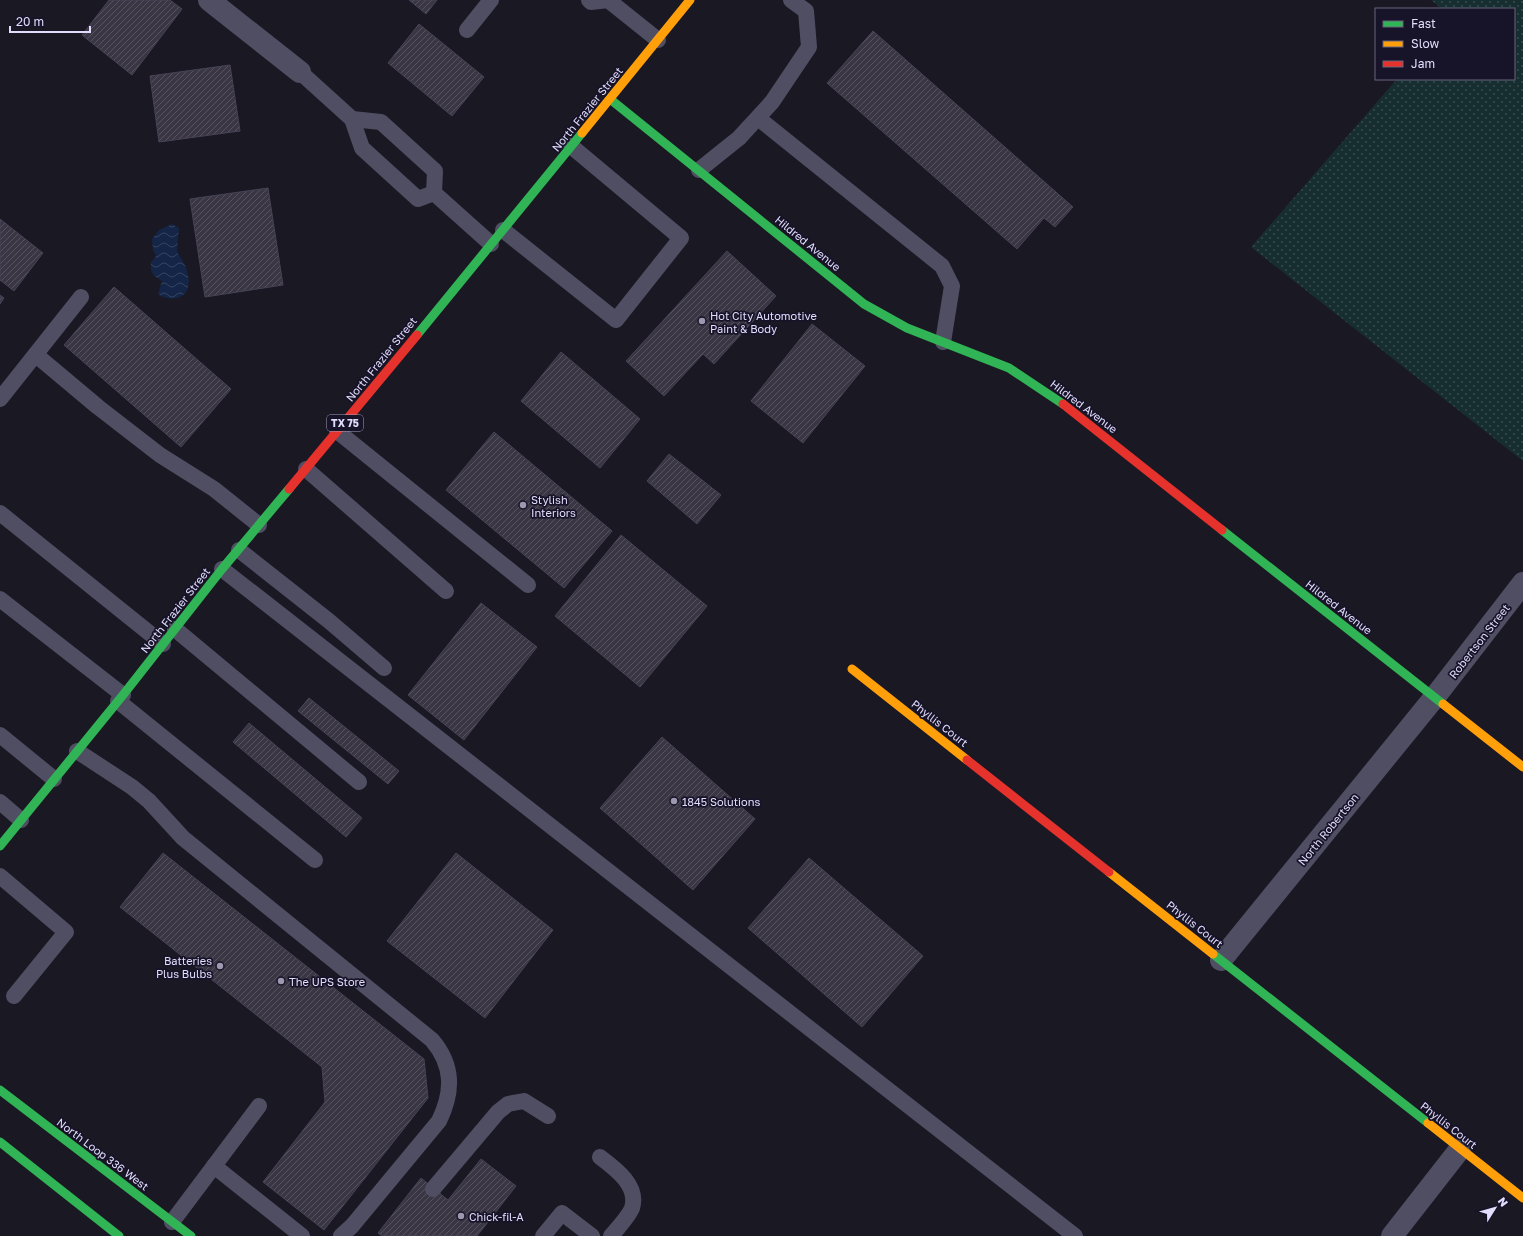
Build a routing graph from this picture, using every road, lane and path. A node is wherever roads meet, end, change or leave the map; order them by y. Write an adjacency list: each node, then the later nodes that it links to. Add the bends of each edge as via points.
1 (209, 0): 9 (street)
2 (491, 0): 7 (lane)
3 (589, 0): 4 (lane)
4 (608, 0): 8 (lane)
5 (690, 0): 8 (street, North Frazier Street / TX 75)
6 (791, 0): 11 (lane, via 806,11 810,47)
7 (467, 30)
8 (658, 40): 10 (street, North Frazier Street / TX 75)
9 (300, 72): 12 (lane)
10 (610, 99): 13 (street, North Frazier Street / TX 75); 14 (street, Hildred Avenue)
11 (758, 118): 14 (lane, via 739,138); 19 (lane, via 942,266 952,286)
12 (352, 119): 15 (lane, via 362,148 418,199); 15 (lane, via 381,122 435,171)
13 (572, 146): 16 (street, North Frazier Street / TX 75); 16 (lane, via 681,238 616,320)
14 (699, 170): 19 (street, Hildred Avenue, via 864,304 907,328)
15 (434, 193): 17 (lane)
16 (503, 230): 17 (street, North Frazier Street / TX 75)
17 (491, 244): 22 (street, North Frazier Street / TX 75)
18 (81, 297): 20 (lane)
19 (943, 342): 37 (street, Hildred Avenue, via 1009,368 1057,399)
20 (36, 355): 21 (lane); 25 (lane, via 160,454 214,489)
21 (0, 399)
22 (338, 432): 23 (street, North Frazier Street / TX 75); 29 (lane)
23 (306, 469): 25 (street, North Frazier Street / TX 75); 30 (lane)
24 (0, 513): 33 (lane)
25 (259, 525): 26 (street, North Frazier Street / TX 75)
26 (239, 550): 27 (street, North Frazier Street / TX 75); 34 (lane)
27 (222, 569): 32 (street, North Frazier Street / TX 75); 67 (lane)
28 (1523, 583): 37 (street, Robertson Street)
29 (528, 585)
30 (446, 591)
31 (0, 599): 36 (lane)
32 (176, 629): 33 (street, North Frazier Street / TX 75); 42 (lane)
33 (163, 644): 36 (street, North Frazier Street / TX 75)
34 (384, 668)
35 (852, 669): 48 (street, Phyllis Court)
36 (121, 698): 39 (street, North Frazier Street / TX 75); 46 (lane)
37 (1434, 698): 40 (street, Hildred Avenue); 48 (street, North Robertson)
38 (0, 735): 41 (lane)
39 (78, 751): 41 (street, North Frazier Street / TX 75); 64 (lane, via 149,801 183,838 432,1040 445,1059 449,1090 446,1107 439,1121)
40 (1523, 767)
41 (54, 779): 44 (street, North Frazier Street / TX 75)
42 (359, 782)
43 (0, 802): 44 (lane)
44 (21, 820): 45 (street, North Frazier Street / TX 75)
45 (0, 846)
46 (315, 860)
47 (0, 876): 49 (lane, via 66,932)
48 (1221, 960): 54 (street, Phyllis Court)
49 (14, 996)
50 (0, 1090): 59 (street, North Loop 336 West)
51 (259, 1106): 56 (lane)
52 (548, 1116): 57 (lane, via 524,1101 508,1104 498,1112)
53 (0, 1142): 61 (street)
54 (1460, 1149): 58 (street, Phyllis Court); 68 (street)
55 (600, 1157): 60 (lane, via 619,1171 633,1192 632,1209)
56 (214, 1166): 59 (lane); 63 (lane)
57 (434, 1189)
58 (1523, 1198)
59 (172, 1222): 62 (street, North Loop 336 West)
60 (615, 1231)
61 (119, 1236)
62 (191, 1236)
63 (302, 1236)
64 (341, 1236)
65 (543, 1236): 66 (lane, via 562,1213)
66 (592, 1236)
67 (1075, 1236)
68 (1392, 1236)

